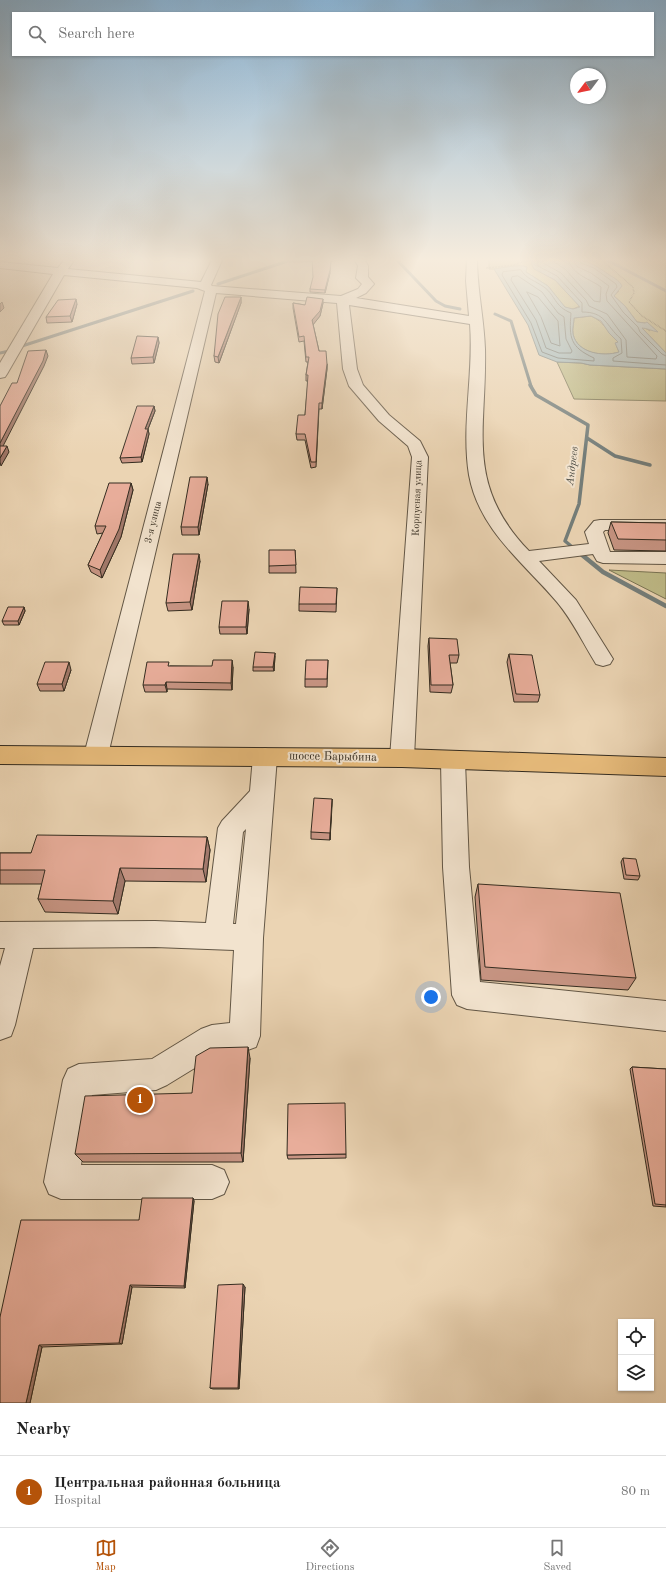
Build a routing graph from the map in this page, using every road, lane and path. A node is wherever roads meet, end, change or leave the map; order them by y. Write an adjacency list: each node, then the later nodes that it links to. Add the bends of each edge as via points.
1 (30, 323): 7 (street)
2 (199, 323): 16 (street, 3-я улица)
3 (345, 323): 18 (street, Корпусная улица, via 350,370 356,386 384,418 415,444 420,457)
4 (476, 323): 12 (street, via 478,349 474,454 477,474 492,515 502,531)
5 (651, 323): 6 (path)
6 (666, 331)
7 (17, 345): 8 (street); 9 (street)
8 (0, 350)
9 (0, 374)
10 (666, 525): 11 (street, via 600,526 594,532)
11 (599, 548): 12 (street); 13 (street, via 603,557)
12 (525, 557): 14 (street, via 565,599)
13 (666, 558)
14 (603, 659)
15 (0, 755): 16 (main road, шоссе Барыбина)
16 (96, 755): 17 (main road, шоссе Барыбина)
17 (265, 757): 18 (main road, шоссе Барыбина); 21 (street)
18 (402, 758): 19 (main road, шоссе Барыбина)
19 (453, 761): 20 (main road, шоссе Барыбина); 25 (street, via 456,868 467,995)
20 (666, 767)
21 (262, 794): 23 (street, via 231,828); 24 (street)
22 (11, 935): 23 (street, via 155,934); 26 (street)
23 (218, 937): 24 (street)
24 (249, 938): 27 (street, via 245,1036 212,1040 156,1074 79,1080 61,1182)
25 (666, 1016)
26 (0, 1025)
27 (212, 1182)

